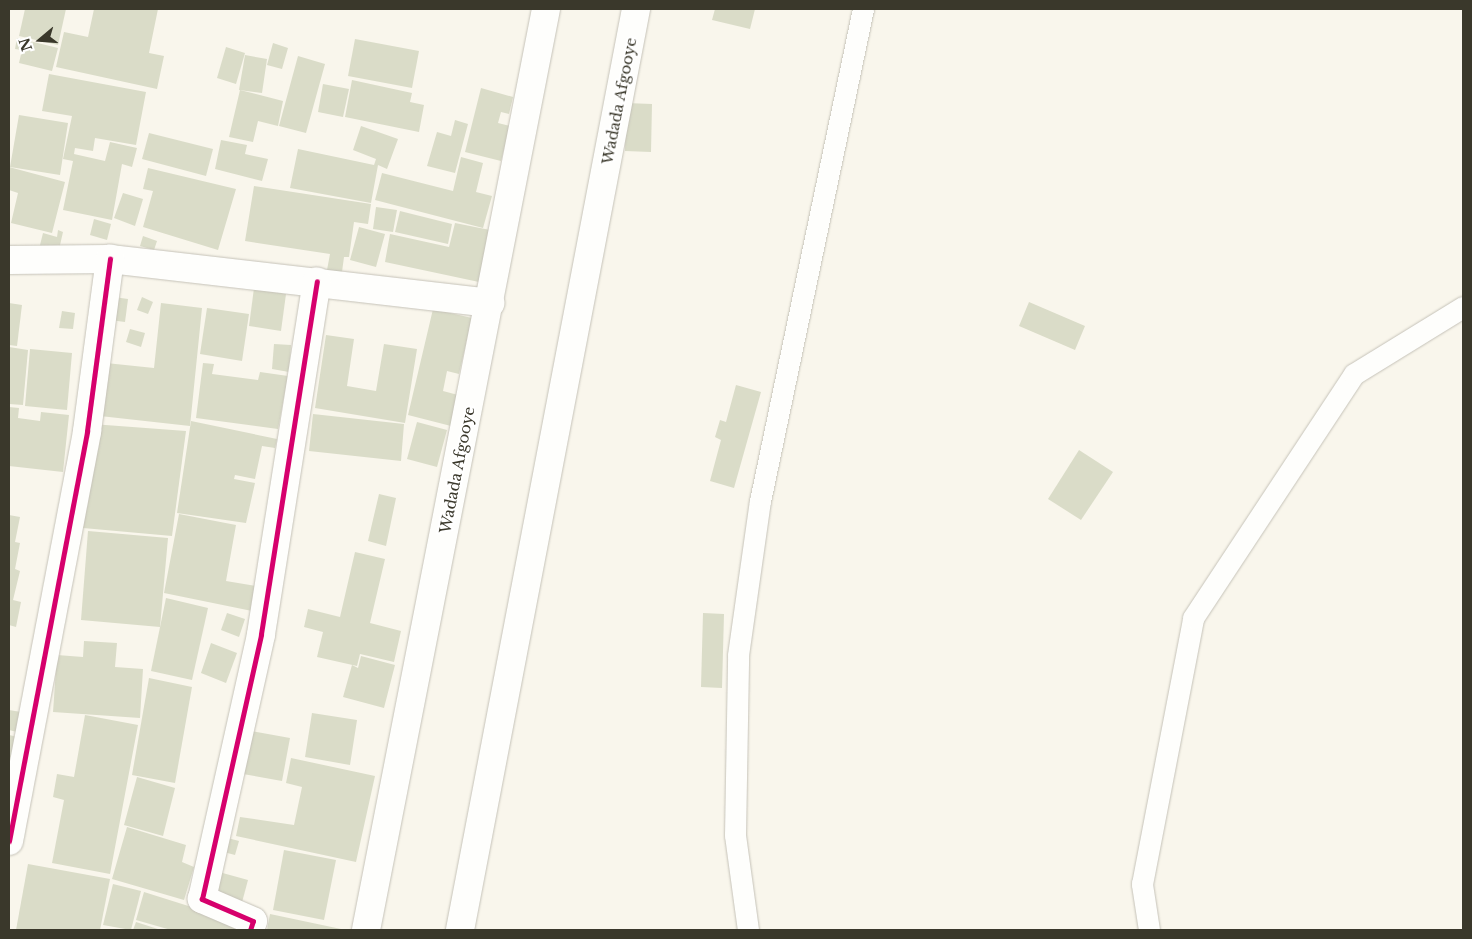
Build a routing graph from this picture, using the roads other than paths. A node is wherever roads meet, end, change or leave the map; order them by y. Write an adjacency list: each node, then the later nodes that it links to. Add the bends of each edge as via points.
1 (546, 9): 7 (main road, Wadada Afgooye)
2 (636, 9): 12 (main road, Wadada Afgooye)
3 (862, 9): 13 (lane, via 760,502 738,655 735,835)
4 (110, 259): 5 (main road); 6 (main road); 9 (main road, via 86,431)
5 (9, 260)
6 (317, 281): 7 (main road); 10 (main road, via 261,634 202,899 253,921)
7 (490, 303): 11 (main road, Wadada Afgooye)
8 (1463, 307): 14 (lane, via 1354,374 1193,618 1142,884)
9 (9, 841)
10 (250, 930)
11 (366, 930)
12 (460, 930)
13 (748, 930)
14 (1149, 930)

